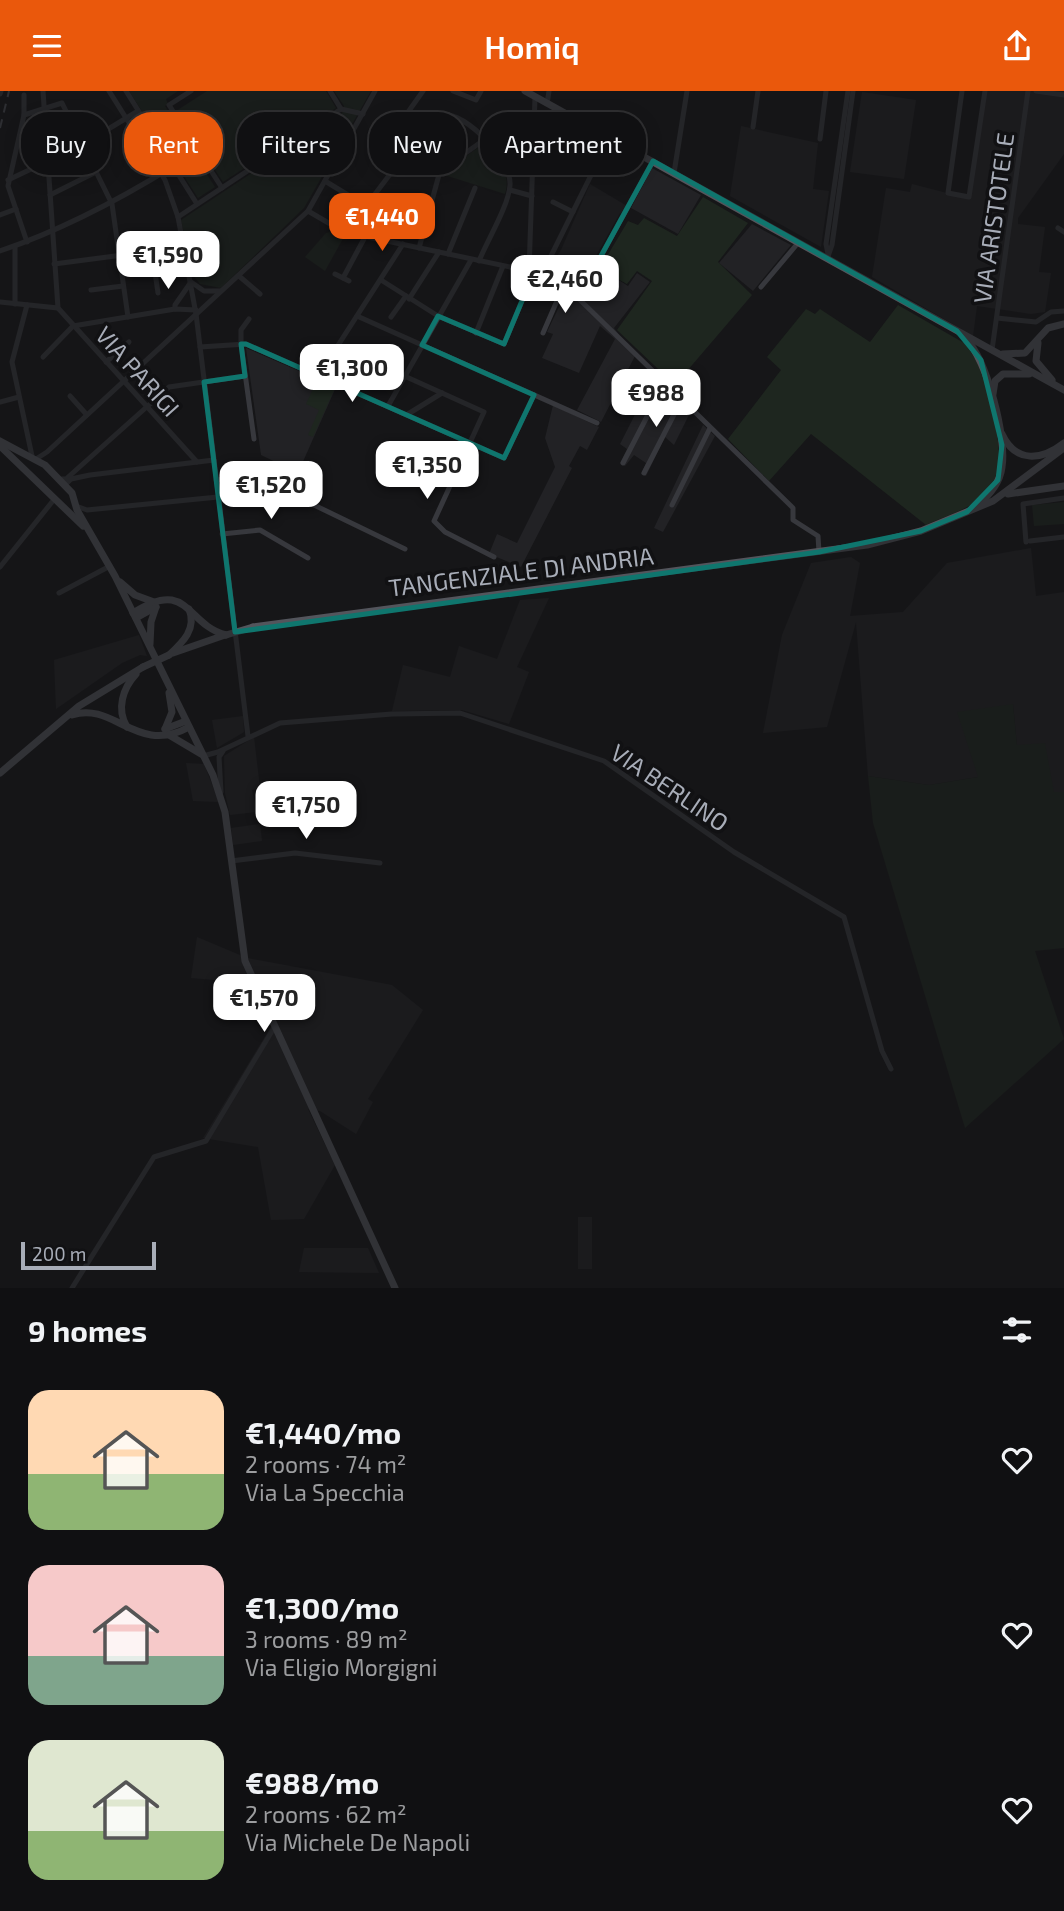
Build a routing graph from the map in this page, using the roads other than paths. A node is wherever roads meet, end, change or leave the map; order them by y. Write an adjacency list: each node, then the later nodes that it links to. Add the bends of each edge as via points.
1 (43, 91): 24 (street)
2 (109, 91): 36 (street)
3 (126, 91): 26 (street)
4 (191, 91): 31 (street, via 169,105)
5 (330, 91): 25 (street)
6 (376, 91): 35 (street)
7 (423, 91): 32 (street)
8 (453, 91): 9 (street, via 476,100)
9 (481, 91)
10 (525, 91): 22 (main road)
11 (549, 91): 23 (street)
12 (687, 91): 44 (street)
13 (758, 91): 39 (street)
14 (826, 91): 41 (street)
15 (851, 91): 86 (street)
16 (962, 91): 17 (street, via 948,193 969,197)
17 (985, 91)
18 (1028, 91): 117 (street, VIA ARISTOTELE)
19 (1038, 91): 21 (street)
20 (24, 95): 27 (street)
21 (1064, 95)
22 (535, 97): 23 (main road); 33 (street)
23 (547, 103): 34 (main road)
24 (44, 108): 28 (street); 29 (street); 30 (street, via 62,103)
25 (341, 109): 35 (street); 60 (street)
26 (138, 111)
27 (24, 112)
28 (33, 112)
29 (44, 112)
30 (66, 112)
31 (174, 112)
32 (408, 112)
33 (535, 112)
34 (564, 112)
35 (363, 114): 59 (street)
36 (124, 117)
37 (466, 122): 40 (street)
38 (21, 127): 58 (street)
39 (753, 127)
40 (480, 136)
41 (820, 139)
42 (646, 157): 43 (main road)
43 (653, 161): 44 (main road); 105 (street)
44 (674, 173): 76 (main road)
45 (21, 174): 58 (street)
46 (49, 175): 63 (street)
47 (90, 175): 63 (street)
48 (98, 175): 66 (street)
49 (158, 175): 66 (street)
50 (160, 175): 72 (street)
51 (178, 175): 67 (street)
52 (214, 175): 60 (street)
53 (388, 175): 59 (street, via 366,207)
54 (439, 175): 80 (street)
55 (508, 175): 62 (street)
56 (533, 175): 64 (street)
57 (592, 175): 70 (street)
58 (8, 180): 68 (street)
59 (325, 181): 69 (street)
60 (222, 188): 67 (street)
61 (475, 188): 84 (street)
62 (510, 190): 64 (street); 88 (street)
63 (50, 195): 73 (street)
64 (532, 196): 91 (street)
65 (553, 202): 70 (street)
66 (112, 204): 73 (street); 85 (street)
67 (197, 204): 72 (street)
68 (16, 209): 71 (street); 75 (street)
69 (308, 211): 74 (street, via 332,227); 94 (street)
70 (573, 212): 93 (street)
71 (0, 215)
72 (178, 217): 79 (street)
73 (52, 233): 75 (street); 89 (street)
74 (365, 237): 77 (street); 92 (street, via 346,280)
75 (27, 242): 78 (street)
76 (798, 243): 86 (main road); 99 (street)
77 (403, 244): 80 (street); 95 (street)
78 (15, 246): 81 (street); 107 (street)
79 (184, 247): 82 (street); 96 (street)
80 (419, 248): 83 (street)
81 (0, 251)
82 (152, 251): 85 (street); 102 (street)
83 (439, 252): 84 (street); 104 (street)
84 (448, 254): 87 (street)
85 (119, 255): 89 (street); 97 (street)
86 (827, 257): 122 (main road)
87 (471, 260): 88 (street); 114 (street)
88 (479, 261): 90 (street)
89 (54, 264): 109 (street)
90 (503, 266): 91 (street); 123 (street)
91 (532, 272): 93 (street); 123 (street, via 504,344)
92 (335, 274)
93 (542, 274): 98 (street)
94 (239, 275): 101 (street); 103 (street)
95 (381, 280): 104 (street); 113 (street)
96 (191, 282): 101 (street, via 204,291); 110 (street, via 174,305); 112 (street)
97 (123, 286): 100 (street); 115 (street)
98 (563, 287): 105 (street); 124 (street)
99 (761, 287)
100 (90, 290)
101 (223, 290): 112 (street)
102 (158, 293)
103 (260, 294)
104 (407, 297): 114 (street); 116 (street)
105 (578, 299): 140 (street)
106 (0, 302): 107 (street)
107 (15, 304): 108 (street)
108 (27, 306): 109 (street); 145 (street, via 12,362)
109 (58, 308): 121 (street, VIA PARIGI)
110 (177, 309): 112 (street); 115 (street); 119 (street, via 184,313)
111 (1064, 311): 117 (street, via 1031,322)
112 (197, 314): 119 (street); 130 (street)
113 (357, 316): 128 (street); 129 (street)
114 (438, 316): 123 (street); 128 (street)
115 (128, 317): 121 (street)
116 (391, 317)
117 (996, 318): 131 (street, VIA ARISTOTELE)
118 (249, 319): 127 (street, via 241,330)
119 (187, 324): 138 (street)
120 (1064, 324): 126 (main road, via 1048,328)
121 (73, 325): 132 (street); 133 (street, VIA PARIGI)
122 (957, 331): 131 (main road); 148 (main road, via 979,356)
123 (476, 333)
124 (543, 333)
125 (129, 341): 133 (street)
126 (1038, 341): 131 (main road, via 1020,355); 141 (main road, via 1035,353 1040,368)
127 (241, 344): 130 (street); 134 (street); 135 (street)
128 (422, 345): 136 (street); 143 (street)
129 (338, 346): 134 (street); 136 (street)
130 (200, 347): 139 (street)
131 (995, 352): 137 (main road)
132 (43, 357)
133 (106, 362): 138 (street, VIA PARIGI)
134 (319, 375): 150 (street)
135 (245, 376): 139 (street); 156 (street)
136 (405, 376): 142 (street); 150 (street)
137 (1038, 376): 141 (main road); 148 (main road, via 1003,374 993,387)
138 (123, 381): 149 (street, VIA PARIGI); 152 (street)
139 (204, 382): 149 (street, via 169,387); 164 (street)
140 (665, 382): 146 (street); 168 (street)
141 (1064, 390)
142 (442, 393): 151 (street); 157 (street, via 484,412)
143 (534, 395): 153 (street); 157 (street, via 504,458)
144 (70, 396): 152 (street)
145 (19, 397): 147 (street); 159 (street)
146 (682, 399): 154 (street); 170 (street)
147 (0, 402)
148 (993, 402): 155 (main road)
149 (146, 406): 166 (street); 167 (street, VIA PARIGI)
150 (388, 406): 151 (street)
151 (408, 414): 157 (street)
152 (87, 415): 162 (street)
153 (597, 423)
154 (710, 428): 181 (street); 188 (street, via 789,504 793,520 818,536)
155 (999, 428): 160 (main road, via 1009,446 1025,456 1043,456); 183 (main road, via 1003,456 998,480 982,501)
156 (254, 439)
157 (470, 442): 189 (street, via 434,521 445,532)
158 (0, 443): 161 (main road); 165 (main road)
159 (29, 445): 161 (street); 163 (street)
160 (1064, 446): 177 (main road, TANGENZIALE DI ANDRIA)
161 (22, 451): 163 (main road); 165 (main road, via 13,452)
162 (47, 452): 163 (street); 169 (street)
163 (34, 457): 169 (main road)
164 (214, 460): 167 (street); 173 (street)
165 (13, 461): 179 (main road)
166 (86, 461): 171 (street, via 84,470); 172 (street)
167 (197, 462): 171 (street)
168 (624, 463)
169 (45, 465): 172 (main road)
170 (644, 473)
171 (90, 475): 175 (street, via 69,480)
172 (62, 479): 175 (main road)
173 (216, 480): 176 (street); 187 (street, via 254,476)
174 (1064, 486): 177 (main road, via 1026,489)
175 (70, 490): 179 (main road, via 72,504); 180 (main road)
176 (218, 497): 182 (street); 185 (street)
177 (998, 498): 183 (main road, TANGENZIALE DI ANDRIA)
178 (1064, 498): 186 (street, via 1023,504 1028,542)
179 (56, 500): 184 (main road); 192 (street)
180 (75, 504): 182 (street); 184 (main road)
181 (672, 505)
182 (87, 510): 184 (street, via 84,517)
183 (957, 517): 188 (main road, TANGENZIALE DI ANDRIA, via 904,536)
184 (89, 530): 191 (main road)
185 (222, 534): 190 (street, via 260,530); 207 (street)
186 (1064, 537)
187 (405, 549)
188 (819, 552): 198 (main road, TANGENZIALE DI ANDRIA, bridge, via 253,627)
189 (494, 557)
190 (308, 558)
191 (110, 566): 193 (main road); 194 (street)
192 (0, 567)
193 (115, 576): 195 (main road, via 135,595); 197 (main road)
194 (58, 593)
195 (158, 604): 196 (main road, via 174,600); 197 (main road); 199 (main road, via 150,627)
196 (186, 604): 198 (main road, via 212,630); 200 (main road, via 191,628)
197 (134, 615): 199 (main road)
198 (226, 635): 200 (main road, TANGENZIALE DI ANDRIA)
199 (150, 647): 202 (main road)
200 (169, 655): 201 (main road, TANGENZIALE DI ANDRIA, bridge)
201 (144, 667): 203 (main road, TANGENZIALE DI ANDRIA); 205 (main road, via 123,698 123,719)
202 (167, 683): 204 (main road); 206 (main road, via 172,709)
203 (56, 723): 205 (main road, via 85,712); 210 (main road, TANGENZIALE DI ANDRIA)
204 (188, 724): 206 (main road); 209 (main road)
205 (130, 730): 206 (main road)
206 (167, 732): 209 (main road)
207 (248, 736): 208 (street, VIA BERLINO); 215 (street, VIA BERLINO, via 280,723 460,713 604,761 734,852 844,917)
208 (225, 748): 209 (street, VIA BERLINO); 211 (street, via 219,757)
209 (203, 756): 211 (main road)
210 (0, 772)
211 (221, 796): 212 (main road)
212 (231, 861): 213 (street, via 295,853); 214 (main road, via 243,954)
213 (380, 863)
214 (276, 1025): 216 (street, via 206,1140 154,1157); 217 (main road)
215 (891, 1069)
216 (72, 1288)
217 (395, 1288)

